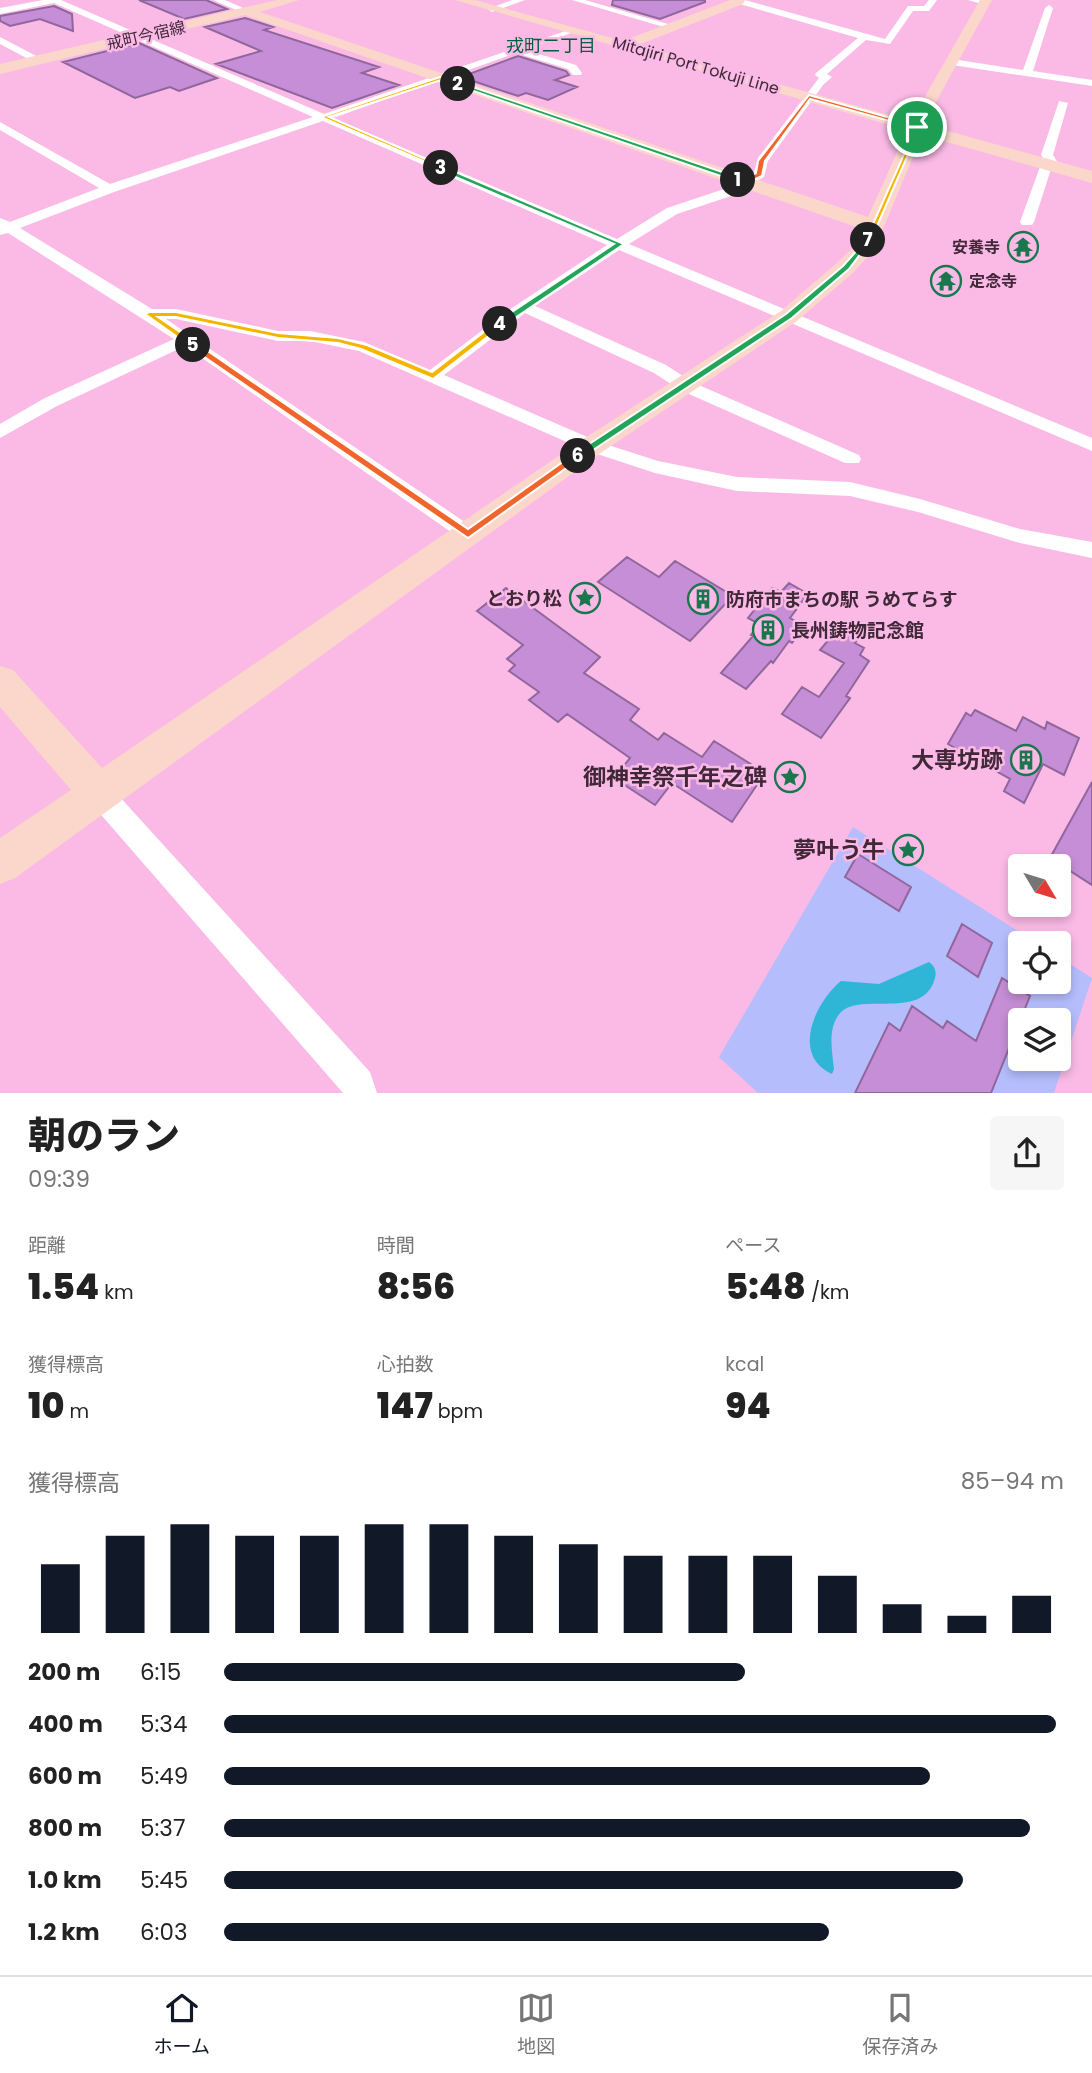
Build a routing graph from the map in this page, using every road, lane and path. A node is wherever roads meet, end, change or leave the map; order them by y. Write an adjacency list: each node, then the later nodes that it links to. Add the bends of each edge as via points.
1 (55, 0): 12 (street); 16 (street)
2 (217, 0): 13 (street)
3 (293, 0): 13 (street, 戒町今宿線)
4 (461, 0): 11 (street, Mitajiri Port Tokuji Line)
5 (521, 0): 11 (street)
6 (576, 0): 14 (street)
7 (738, 0): 14 (street); 17 (street)
8 (933, 0): 17 (street, via 926,9 911,8 887,42)
9 (981, 1): 22 (street)
10 (1049, 8): 25 (street)
11 (492, 9): 15 (street, Mitajiri Port Tokuji Line)
12 (0, 11)
13 (246, 11): 16 (street, 戒町今宿線); 26 (street)
14 (670, 26): 19 (street)
15 (571, 30): 19 (street, Mitajiri Port Tokuji Line); 20 (street)
16 (137, 37): 21 (street, 戒町今宿線); 30 (street)
17 (864, 37): 28 (street, via 823,76)
18 (0, 40): 21 (street)
19 (625, 45): 28 (street, Mitajiri Port Tokuji Line)
20 (515, 50): 24 (street); 26 (street)
21 (37, 60): 23 (street, 戒町今宿線)
22 (951, 62): 25 (street); 32 (street)
23 (0, 69)
24 (577, 72)
25 (1027, 73): 27 (street)
26 (442, 78): 30 (street); 35 (street)
27 (1092, 83)
28 (809, 97): 32 (street, Mitajiri Port Tokuji Line); 35 (street, via 762,161 760,174)
29 (1063, 103): 33 (street, via 1047,155)
30 (324, 117): 36 (street); 40 (street)
31 (0, 125): 36 (street)
32 (917, 127): 33 (street, Mitajiri Port Tokuji Line); 39 (street)
33 (1050, 165): 34 (street, Mitajiri Port Tokuji Line); 37 (street)
34 (1092, 177)
35 (745, 182): 39 (street); 40 (street, via 672,211)
36 (109, 189): 38 (street)
37 (1027, 222)
38 (2, 226): 42 (street)
39 (874, 226): 43 (street, via 864,248)
40 (620, 244): 41 (street); 43 (street)
41 (524, 307): 45 (street); 46 (street, via 660,369)
42 (149, 314): 44 (street); 45 (street, via 176,314 278,336 338,341)
43 (789, 316): 46 (street); 48 (street)
44 (185, 340): 47 (street, via 51,402); 51 (street)
45 (433, 376): 49 (street)
46 (686, 386): 49 (street); 50 (street)
47 (0, 432)
48 (1092, 444)
49 (592, 446): 51 (street); 52 (street, via 703,479 850,489 1020,536)
50 (852, 459)
51 (468, 534): 54 (street)
52 (1092, 550)
53 (0, 681): 54 (street)
54 (100, 793): 55 (street); 56 (street, via 358,1084)
55 (0, 863)
56 (360, 1093)

